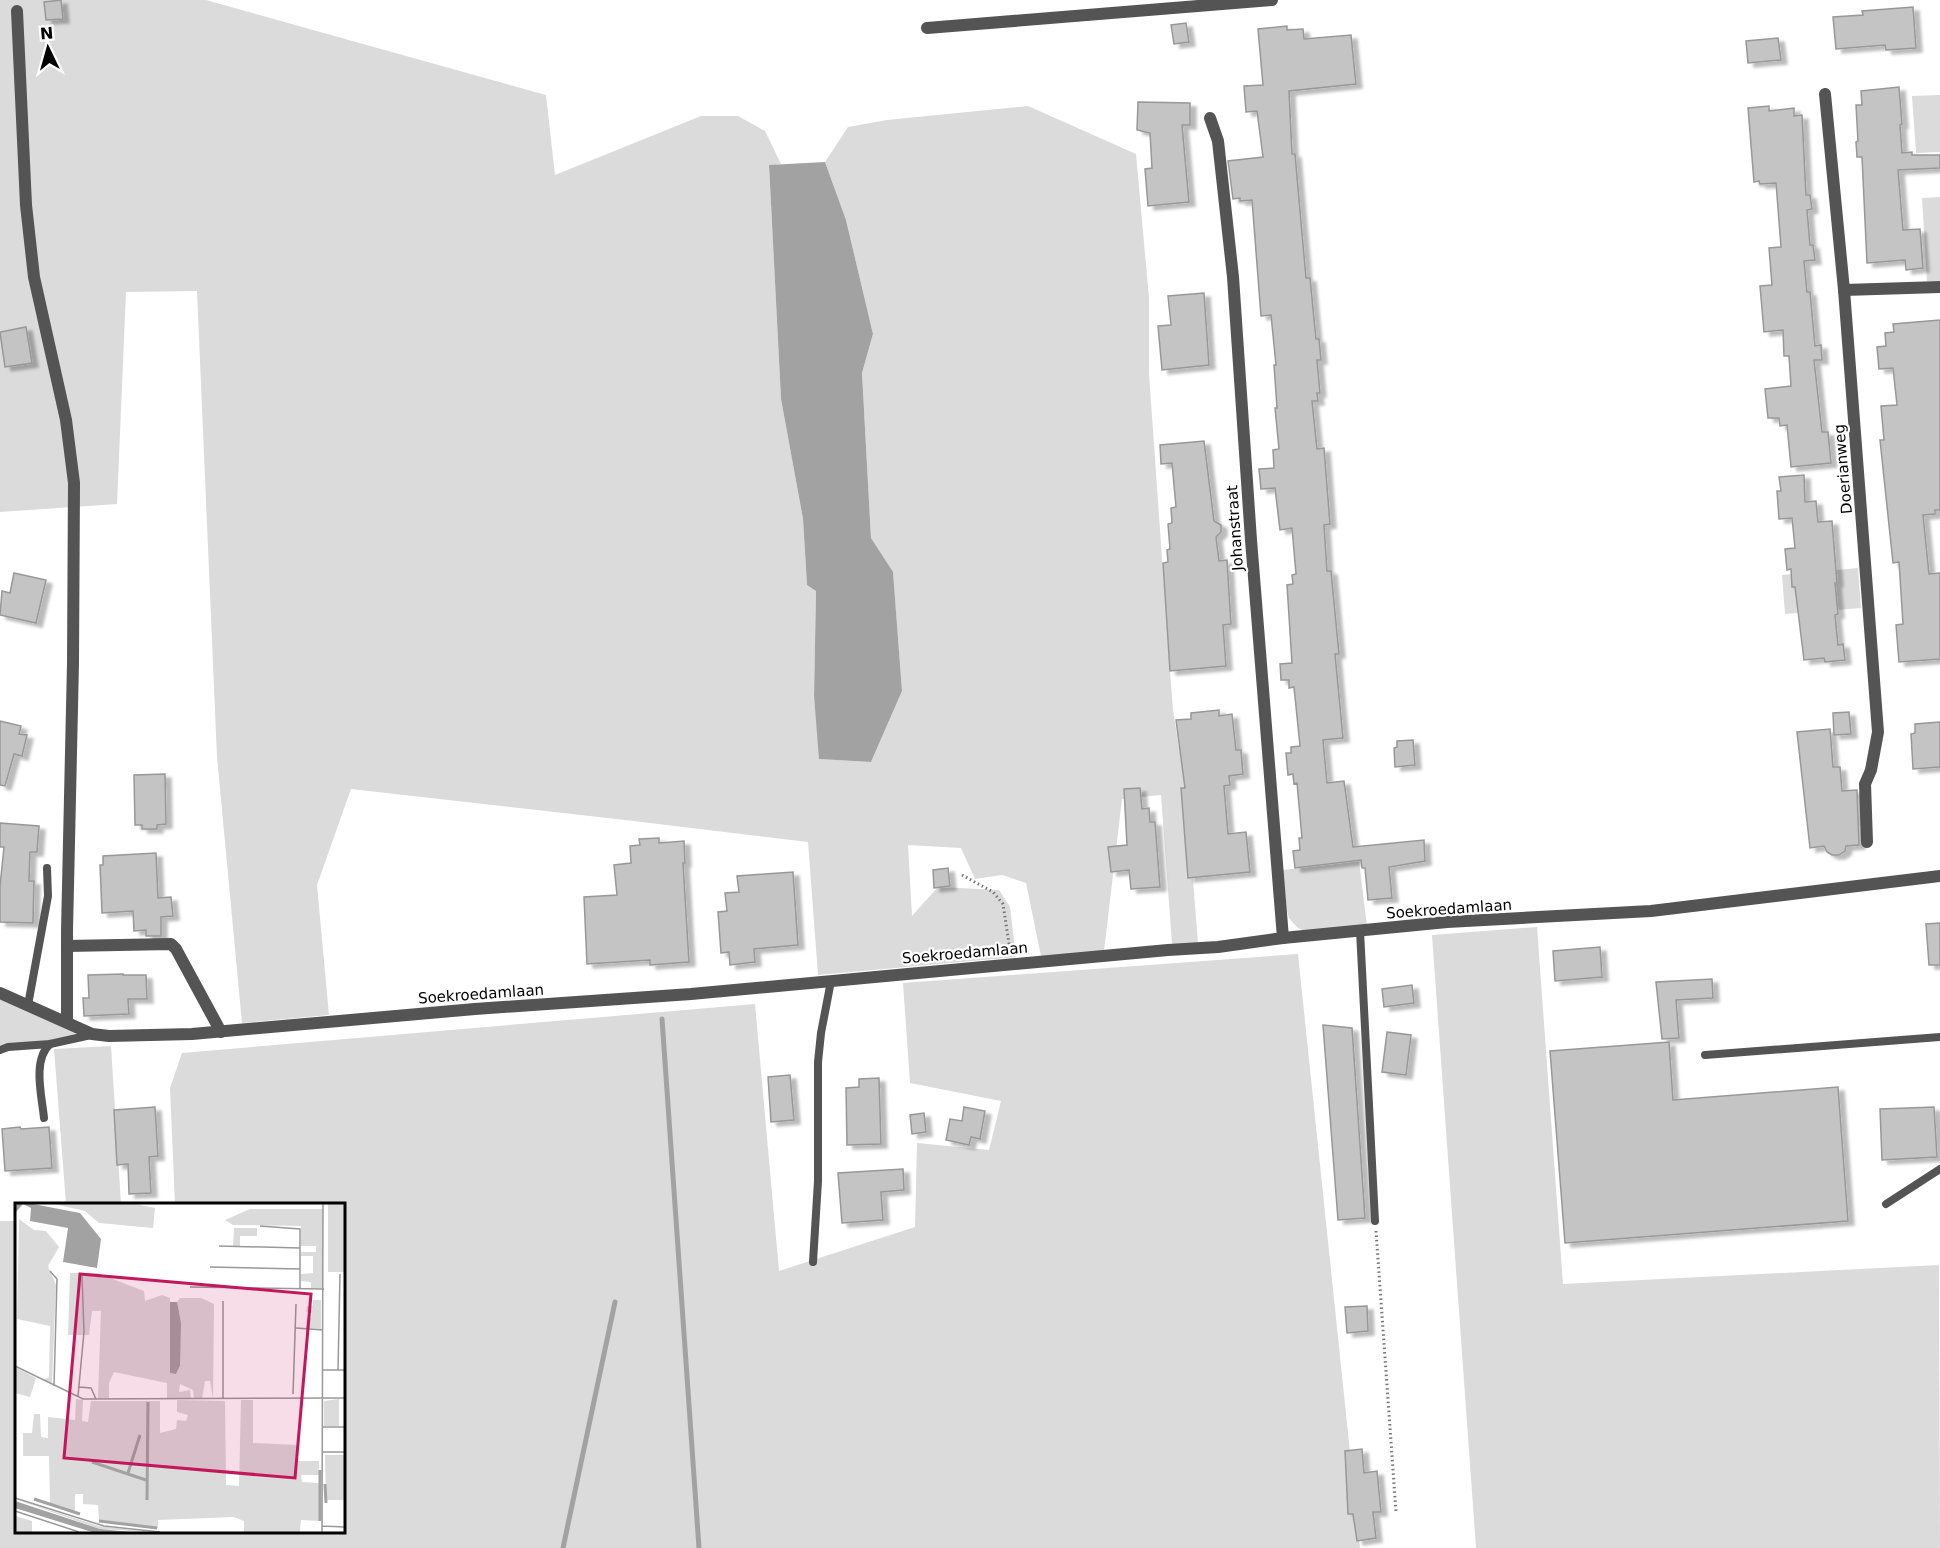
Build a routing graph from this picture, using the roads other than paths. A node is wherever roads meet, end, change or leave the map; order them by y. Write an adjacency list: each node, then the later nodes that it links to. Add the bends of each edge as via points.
1 (1272, 0): 3 (street)
2 (17, 11): 13 (street, via 26,205 34,277 66,420 74,483)
3 (927, 27)
4 (1825, 94): 7 (street, Doerianweg)
5 (1210, 118): 12 (street, Johanstraat, via 1218,141 1233,277)
6 (1940, 287): 7 (street)
7 (1844, 290): 8 (street, Doerianweg, via 1878,732 1865,784)
8 (1867, 842)
9 (47, 868): 16 (lane, via 48,896)
10 (1940, 876): 11 (street, Soekroedamlaan, via 1651,911)
11 (1360, 931): 12 (street, Soekroedamlaan); 27 (lane)
12 (1283, 938): 14 (street, Soekroedamlaan)
13 (67, 946): 17 (street); 18 (street, via 171,944)
14 (831, 981): 18 (street, Soekroedamlaan); 28 (lane, via 818,1062)
15 (0, 993): 16 (street, Soekroedamlaan)
16 (28, 1005): 17 (street, Soekroedamlaan)
17 (68, 1022): 19 (street, Soekroedamlaan)
18 (220, 1032): 19 (street, Soekroedamlaan)
19 (92, 1035): 21 (lane)
20 (1940, 1037): 23 (lane)
21 (50, 1044): 22 (lane); 24 (lane, via 41,1060)
22 (0, 1050)
23 (1705, 1055)
24 (44, 1118)
25 (1940, 1169): 26 (lane)
26 (1886, 1204)
27 (1375, 1221)
28 (813, 1262)

